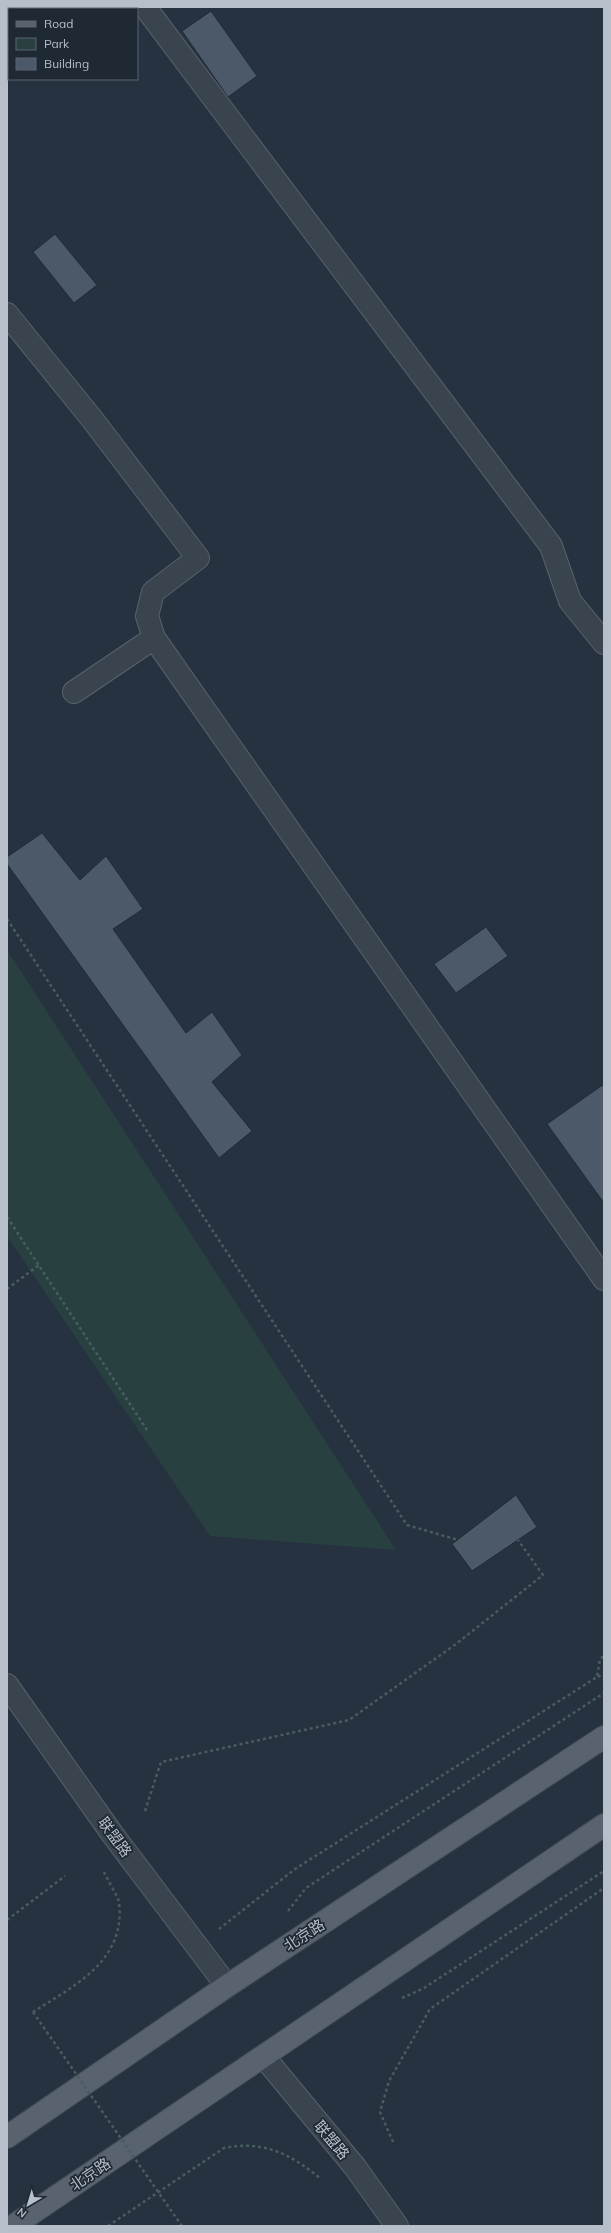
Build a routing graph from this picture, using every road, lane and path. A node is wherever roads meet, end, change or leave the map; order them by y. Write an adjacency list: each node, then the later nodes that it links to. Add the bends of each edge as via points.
1 (145, 7): 4 (street, via 551,546 570,601)
2 (7, 314): 3 (street, via 92,419 198,558 153,592 147,616)
3 (154, 638): 5 (street); 9 (street)
4 (604, 643)
5 (74, 692)
6 (7, 919): 12 (path, via 407,1525)
7 (7, 1217): 8 (path)
8 (39, 1265): 10 (path); 11 (path)
9 (604, 1279)
10 (7, 1289)
11 (147, 1430)
12 (458, 1540)
13 (518, 1540): 20 (path, via 543,1575 456,1644 349,1720 161,1762)
14 (604, 1656): 16 (path, via 600,1659)
15 (604, 1673): 16 (path)
16 (597, 1677): 27 (path, via 295,1869)
17 (7, 1684): 27 (street, 联盟路, via 113,1835)
18 (604, 1693): 25 (path, via 306,1888)
19 (604, 1737): 28 (main road, 北京路)
20 (145, 1811)
21 (604, 1825): 29 (main road, 北京路)
22 (101, 1867): 33 (path, bridge, via 118,1900 118,1935 110,1951 87,1977 33,2012)
23 (65, 1876): 26 (path)
24 (604, 1888): 31 (path, via 430,2009 389,2081 380,2112)
25 (286, 1912)
26 (7, 1920)
27 (197, 1947): 28 (street, 联盟路)
28 (227, 1986): 30 (main road, 北京路)
29 (264, 2057): 34 (main road, 北京路); 37 (street, 联盟路, via 355,2167)
30 (7, 2137)
31 (393, 2142)
32 (321, 2178): 33 (path, via 301,2163 274,2150 258,2145 241,2145 224,2148 213,2154)
33 (158, 2192): 35 (path); 36 (path, bridge)
34 (13, 2226)
35 (108, 2226)
36 (182, 2226)
37 (397, 2226)

